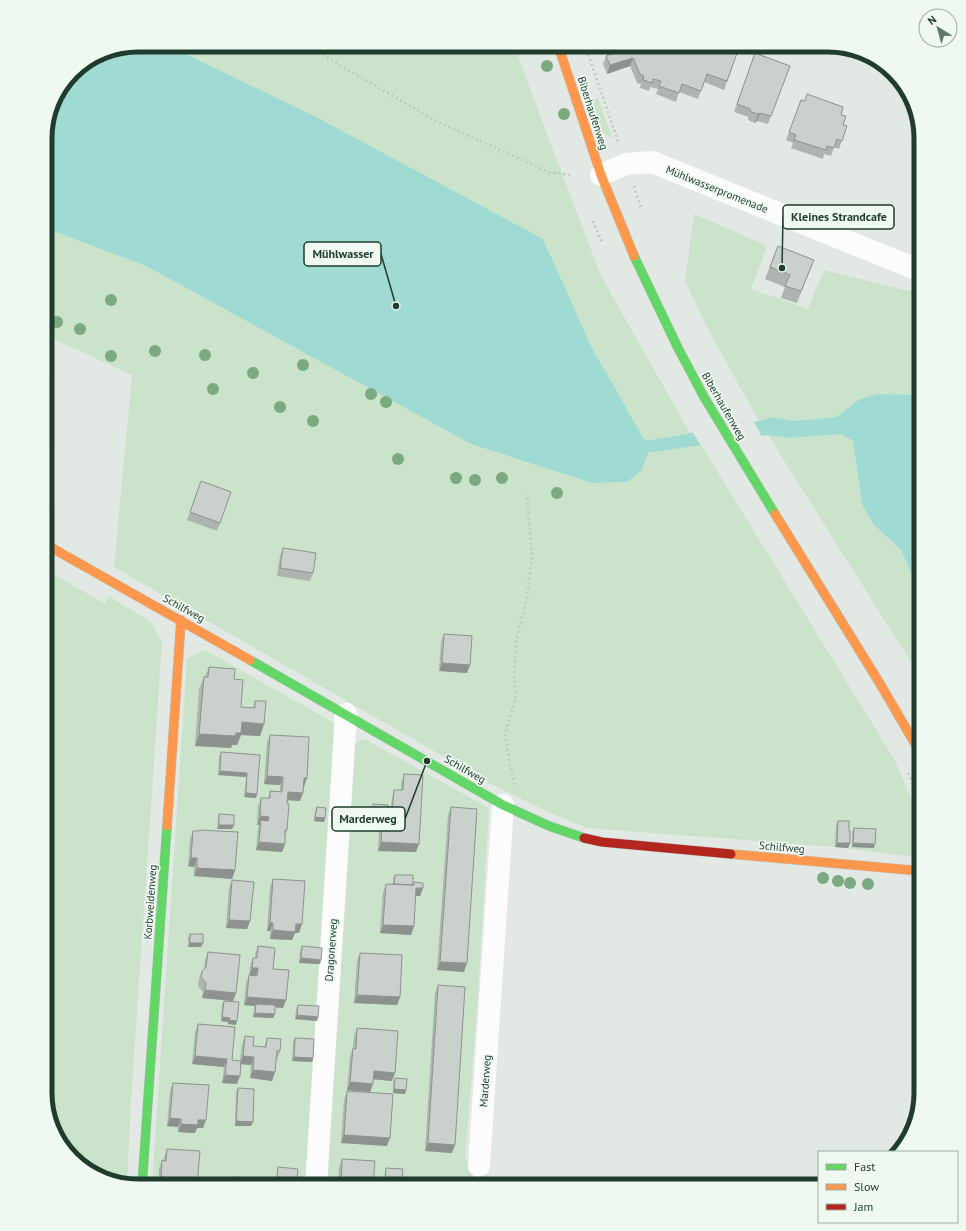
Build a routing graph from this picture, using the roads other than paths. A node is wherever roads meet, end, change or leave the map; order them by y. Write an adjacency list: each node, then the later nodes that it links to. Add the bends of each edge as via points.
1 (560, 52): 2 (street, Biberhaufenweg)
2 (601, 175): 3 (street, Mühlwasserpromenade, via 626,164 652,162); 7 (street, Biberhaufenweg, via 631,249 704,397)
3 (914, 268)
4 (52, 548): 5 (street, Schilfweg)
5 (181, 620): 6 (street, Schilfweg); 11 (street, Korbweidenweg)
6 (346, 714): 8 (street, Schilfweg); 12 (street, Dragonerweg)
7 (914, 742)
8 (503, 805): 9 (street, Schilfweg, via 548,826 602,842); 10 (street, Marderweg)
9 (914, 869)
10 (479, 1166)
11 (142, 1179)
12 (316, 1179)

